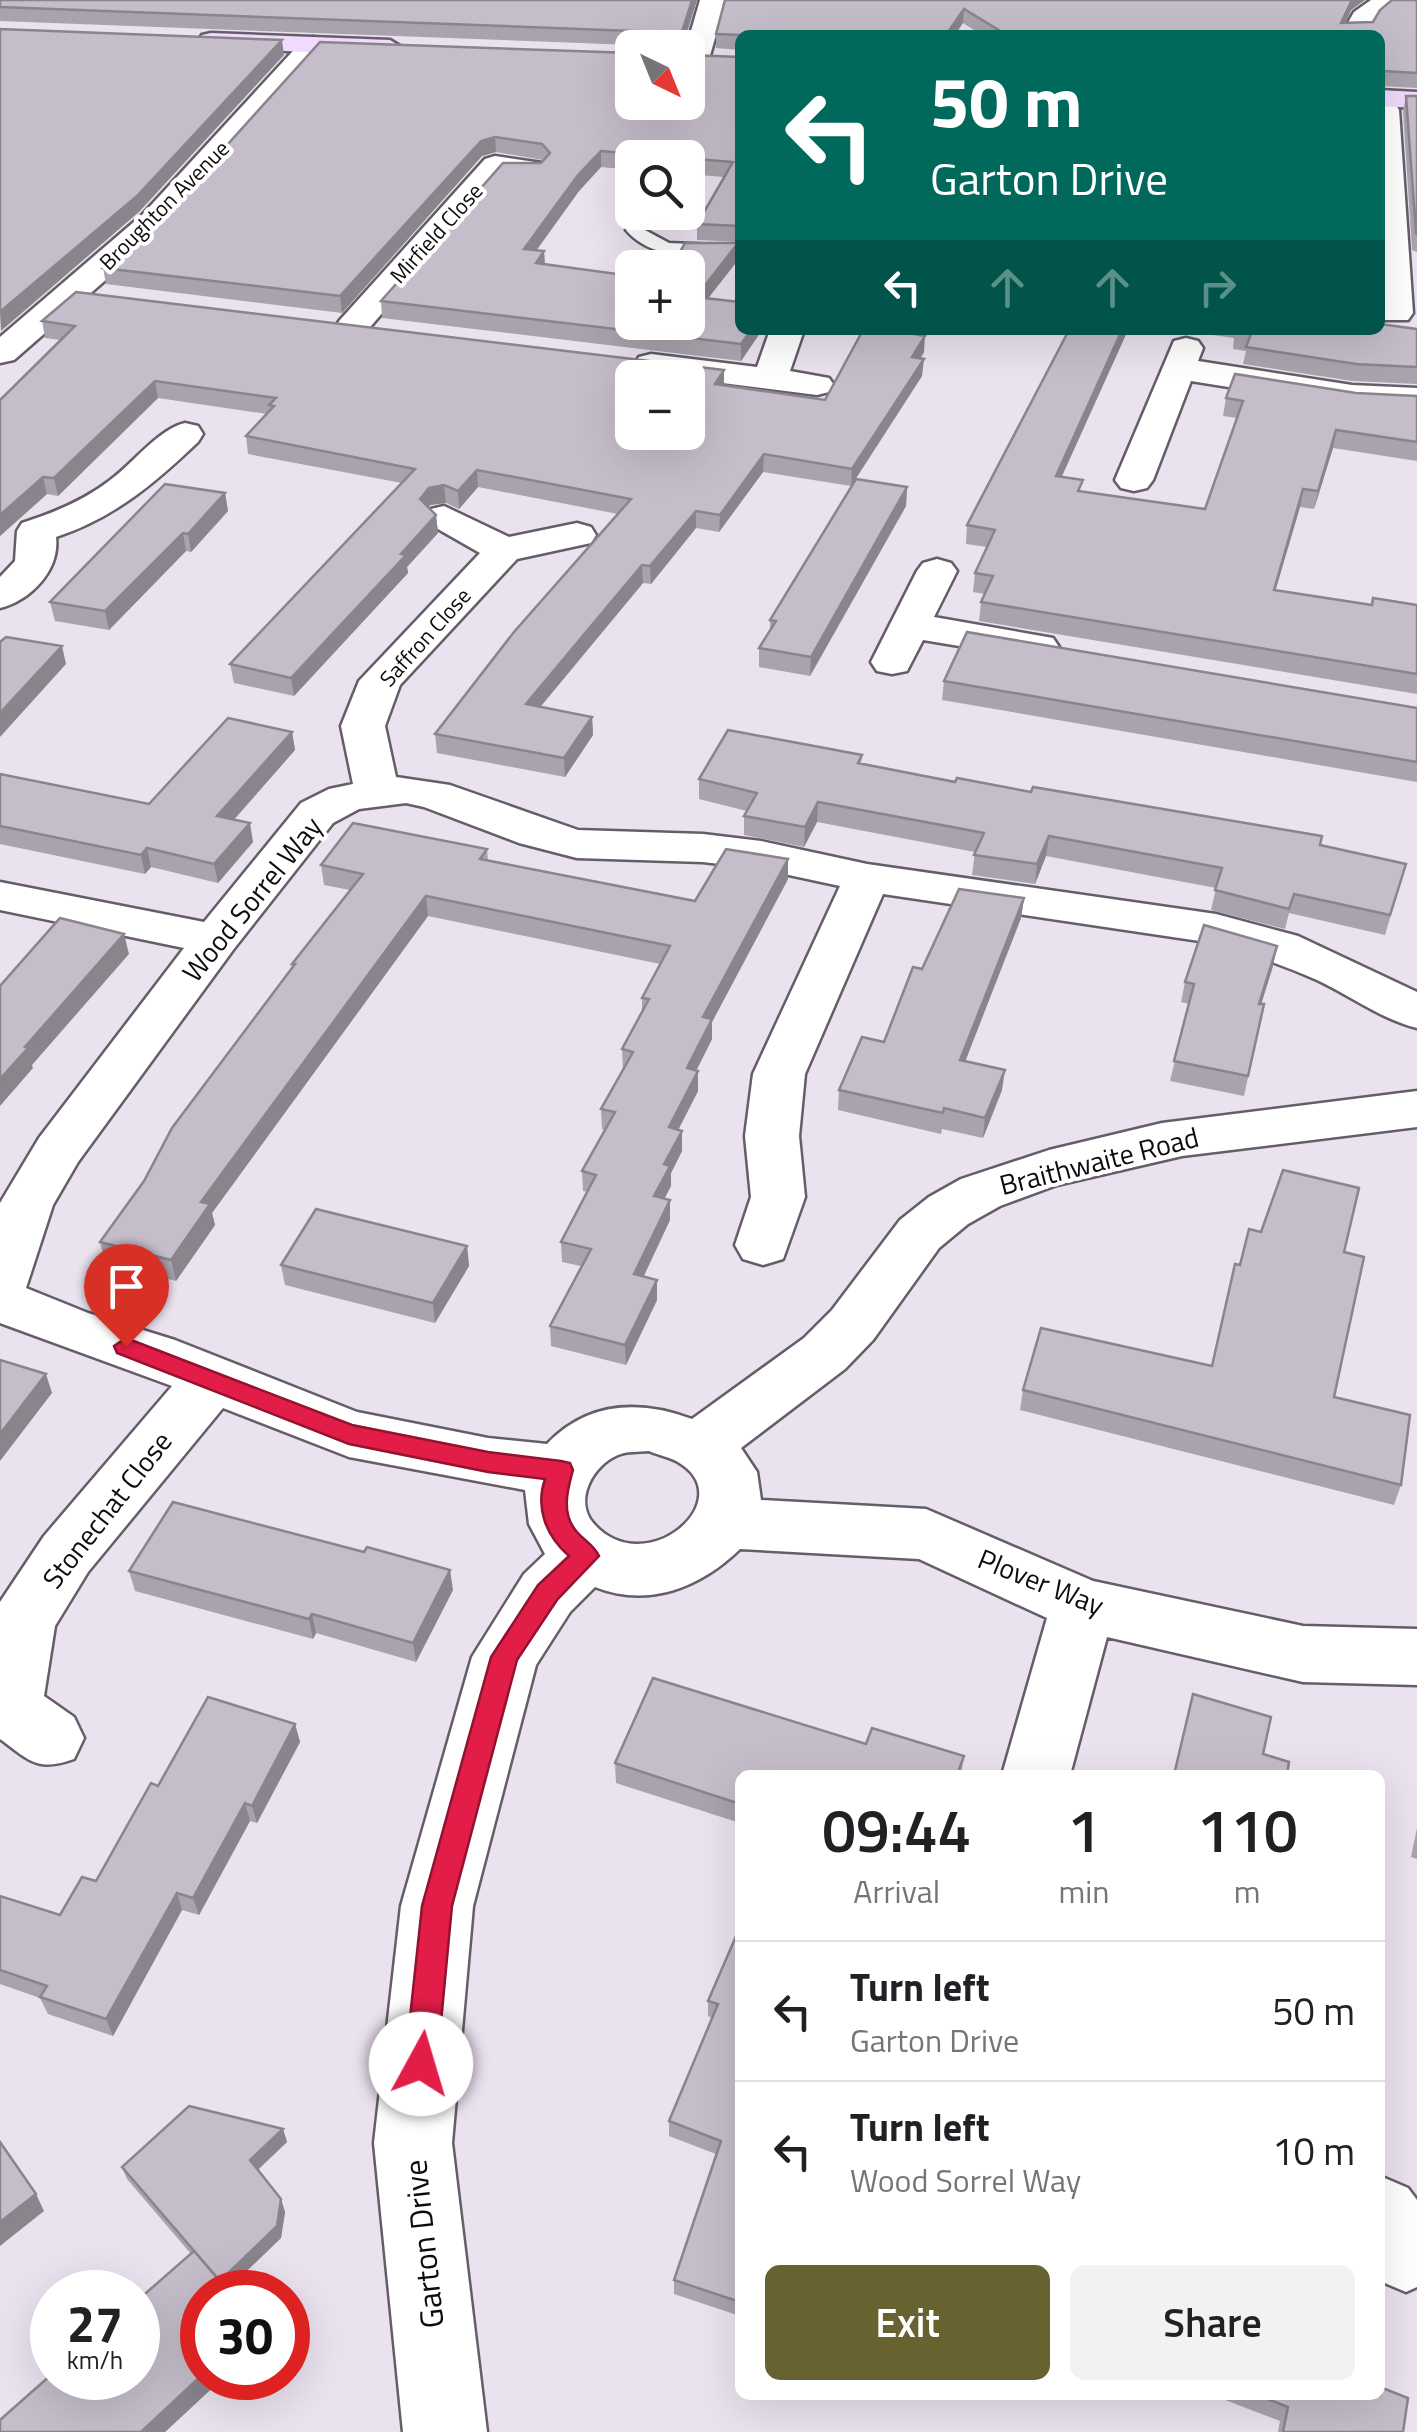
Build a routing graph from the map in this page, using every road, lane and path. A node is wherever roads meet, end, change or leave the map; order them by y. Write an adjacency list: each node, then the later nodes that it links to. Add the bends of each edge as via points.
1 (714, 0): 3 (street)
2 (1388, 0): 4 (street)
3 (703, 30)
4 (1357, 30)
5 (176, 40): 6 (main road)
6 (313, 44): 7 (main road); 17 (street, Broughton Avenue, via 153,222)
7 (413, 48)
8 (705, 59): 9 (main road)
9 (725, 60)
10 (1385, 99): 11 (main road)
11 (1417, 100)
12 (1385, 110): 14 (street)
13 (532, 169): 21 (street, Mirfield Close, via 495,165)
14 (1397, 222): 19 (street)
15 (634, 230): 16 (lane, via 646,240)
16 (735, 251)
17 (73, 294): 18 (street); 24 (street, Broughton Avenue)
18 (110, 298)
19 (1396, 313)
20 (314, 323): 21 (street)
21 (352, 327): 22 (street)
22 (389, 332)
23 (786, 335): 26 (street)
24 (2, 354)
25 (614, 359): 26 (street)
26 (770, 378): 27 (street)
27 (817, 385)
28 (1417, 399): 30 (street, via 1352,396 1182,358)
29 (186, 434): 33 (street, via 120,495 75,520)
30 (1134, 480)
31 (0, 515): 33 (street)
32 (444, 517): 35 (street)
33 (36, 531): 37 (street, via 35,563)
34 (577, 535): 35 (street)
35 (504, 550): 41 (street, Saffron Close, via 380,681 363,726)
36 (938, 572): 38 (street)
37 (0, 596)
38 (912, 626): 39 (street); 40 (street)
39 (1068, 652)
40 (892, 662)
41 (377, 792): 42 (street, Wood Sorrel Way, via 434,794 577,844 704,848); 44 (street, Wood Sorrel Way, via 317,813)
42 (867, 878): 45 (street, Wood Sorrel Way, via 1216,929 1318,962); 47 (street, via 778,1074 772,1136 778,1197)
43 (0, 896): 44 (street)
44 (216, 939): 48 (street, Wood Sorrel Way, via 58,1151 26,1206)
45 (1417, 1012)
46 (1417, 1109): 51 (street, Braithwaite Road, via 1140,1145 978,1193 934,1221 893,1263 841,1338)
47 (764, 1246)
48 (0, 1284)
49 (0, 1300): 50 (street)
50 (212, 1380): 52 (street, via 349,1434); 57 (street, Stonechat Close, via 66,1554 24,1620)
51 (701, 1444): 52 (street, via 651,1428 624,1430 587,1444); 53 (street, via 728,1480 732,1502)
52 (561, 1470): 54 (street, via 555,1516)
53 (725, 1523): 54 (street, via 712,1542 666,1567 638,1570); 55 (street, Plover Way, via 926,1534)
54 (586, 1556): 59 (street, Garton Drive, via 547,1592 504,1657 437,1906 413,2143)
55 (1083, 1605): 56 (street, Plover Way, via 1303,1654); 58 (street)
56 (1417, 1658)
57 (20, 1720)
58 (1037, 1770)
59 (445, 2432)

